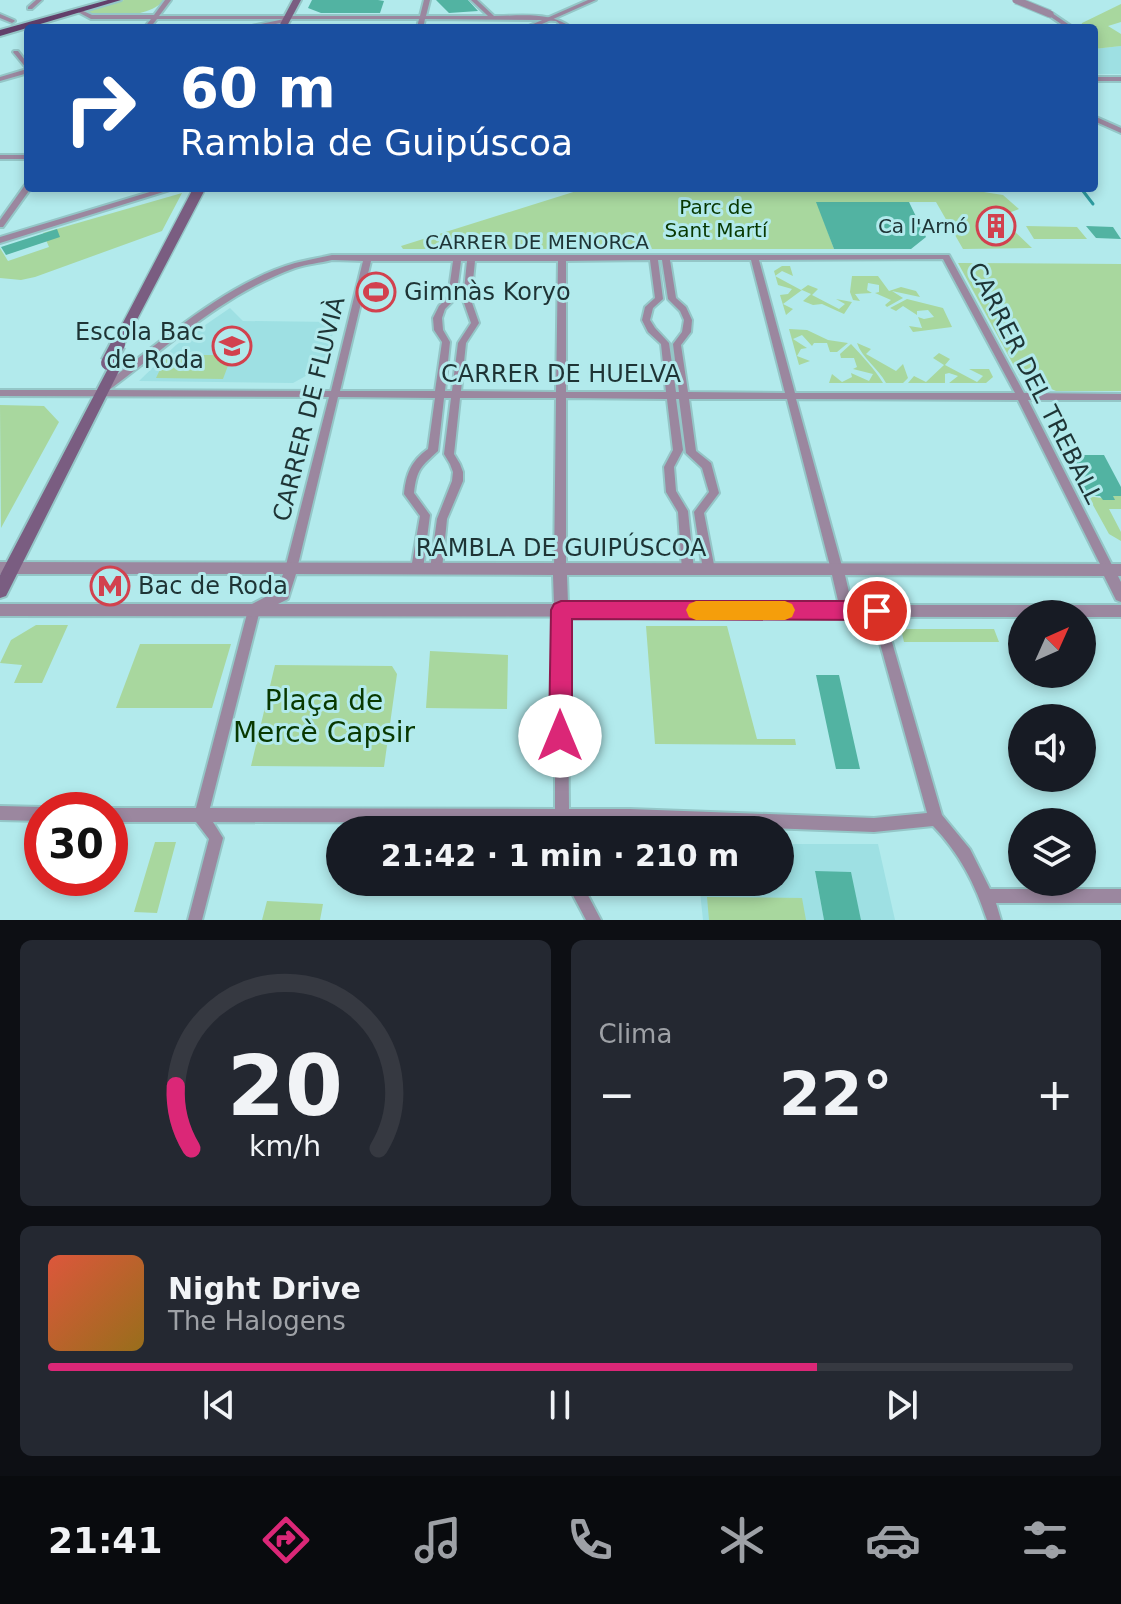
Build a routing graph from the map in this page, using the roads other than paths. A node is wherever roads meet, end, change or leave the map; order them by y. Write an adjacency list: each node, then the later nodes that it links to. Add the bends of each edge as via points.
1 (39, 0): 10 (street)
2 (81, 0): 17 (main road)
3 (117, 0): 11 (main road)
4 (168, 0): 13 (street)
5 (297, 0): 18 (main road)
6 (427, 0): 14 (street)
7 (474, 0): 15 (street)
8 (593, 0): 16 (street)
9 (1016, 0): 25 (street, bridge)
10 (30, 8)
11 (79, 11): 13 (street, via 86,17); 19 (main road)
12 (0, 16): 17 (street)
13 (155, 17): 18 (street); 20 (street)
14 (423, 17): 15 (street); 18 (street); 21 (street)
15 (492, 17): 16 (street)
16 (550, 19): 22 (street); 23 (street); 24 (street)
17 (11, 20): 26 (main road)
18 (286, 21)
19 (32, 24)
20 (150, 24)
21 (421, 24)
22 (537, 24)
23 (542, 24)
24 (561, 24)
25 (1066, 24)
26 (0, 25)
27 (24, 26): 28 (main road)
28 (0, 33)
29 (16, 52): 30 (street)
30 (24, 63)
31 (24, 71): 35 (street)
32 (24, 79): 35 (street)
33 (1098, 79): 34 (street)
34 (1121, 79)
35 (0, 80)
36 (1098, 113): 38 (street)
37 (1098, 120): 39 (street)
38 (1121, 124)
39 (1121, 131)
40 (0, 157): 41 (street)
41 (24, 157)
42 (24, 192): 47 (street)
43 (142, 192): 48 (street)
44 (159, 192): 49 (street)
45 (197, 192): 58 (main road, bridge)
46 (204, 192): 58 (main road, bridge)
47 (0, 225)
48 (0, 234)
49 (0, 240)
50 (754, 257): 51 (street, CARRER DE MENORCA); 56 (street, CARRER DE MENORCA); 67 (street)
51 (946, 257): 68 (street, CARRER DEL TREBALL)
52 (457, 258): 53 (street, CARRER DE MENORCA); 57 (street, CARRER DE MENORCA); 62 (street, via 452,298 441,305 437,320 446,342)
53 (471, 258): 54 (street, CARRER DE MENORCA); 63 (street, via 467,300 475,323 462,343)
54 (562, 258): 55 (street, CARRER DE MENORCA); 64 (street)
55 (654, 258): 56 (street, CARRER DE MENORCA); 65 (street, via 659,299 649,307 646,320 665,343)
56 (666, 258): 66 (street, via 672,299 689,317 688,331 677,344)
57 (368, 259): 60 (street, CARRER DE MENORCA, via 322,259 230,297); 61 (street, CARRER DE FLUVIÀ)
58 (113, 362): 60 (main road, via 101,376)
59 (0, 393): 60 (street, CARRER DE HUELVA)
60 (99, 393): 61 (street, CARRER DE HUELVA); 70 (main road)
61 (335, 394): 62 (street, CARRER DE HUELVA); 71 (street, CARRER DE FLUVIÀ)
62 (440, 394): 63 (street, CARRER DE HUELVA); 72 (street, via 433,451 418,460 411,475 409,494 425,515)
63 (456, 394): 64 (street, CARRER DE HUELVA); 73 (street, via 449,454 457,487 443,514)
64 (562, 395): 65 (street, CARRER DE HUELVA); 74 (street)
65 (671, 395): 66 (street, CARRER DE HUELVA); 75 (street, via 678,450 669,467 671,492 683,511)
66 (684, 395): 67 (street, CARRER DE HUELVA); 76 (street, via 691,453 707,466 714,493 699,512)
67 (791, 395): 68 (street, CARRER DE HUELVA); 77 (street)
68 (1021, 396): 69 (street, CARRER DE HUELVA); 78 (street, CARRER DEL TREBALL)
69 (1121, 397)
70 (6, 568): 71 (street, RAMBLA DE GUIPÚSCOA); 79 (main road)
71 (291, 569): 72 (street, RAMBLA DE GUIPÚSCOA); 82 (street, via 283,595)
72 (417, 569): 73 (street, RAMBLA DE GUIPÚSCOA)
73 (436, 569): 74 (street, RAMBLA DE GUIPÚSCOA)
74 (560, 570): 75 (street, RAMBLA DE GUIPÚSCOA); 83 (street)
75 (688, 570): 76 (street, RAMBLA DE GUIPÚSCOA)
76 (709, 570): 77 (street, RAMBLA DE GUIPÚSCOA)
77 (837, 570): 78 (street, RAMBLA DE GUIPÚSCOA); 84 (street)
78 (1115, 570): 80 (street)
79 (0, 591)
80 (1121, 596)
81 (0, 610): 82 (street)
82 (254, 610): 83 (street); 91 (street)
83 (561, 610): 84 (street); 90 (street)
84 (847, 611): 85 (street)
85 (877, 611): 86 (street); 93 (street)
86 (1121, 611)
87 (0, 813): 88 (street)
88 (24, 814)
89 (128, 815): 91 (street)
90 (562, 816)
91 (201, 817): 92 (street); 98 (street, via 216,838)
92 (326, 819)
93 (936, 819): 94 (street); 96 (street, via 955,837 982,878)
94 (794, 824)
95 (581, 896): 99 (street)
96 (987, 896): 97 (street); 100 (street)
97 (1121, 896)
98 (195, 920)
99 (594, 920)
100 (994, 920)

